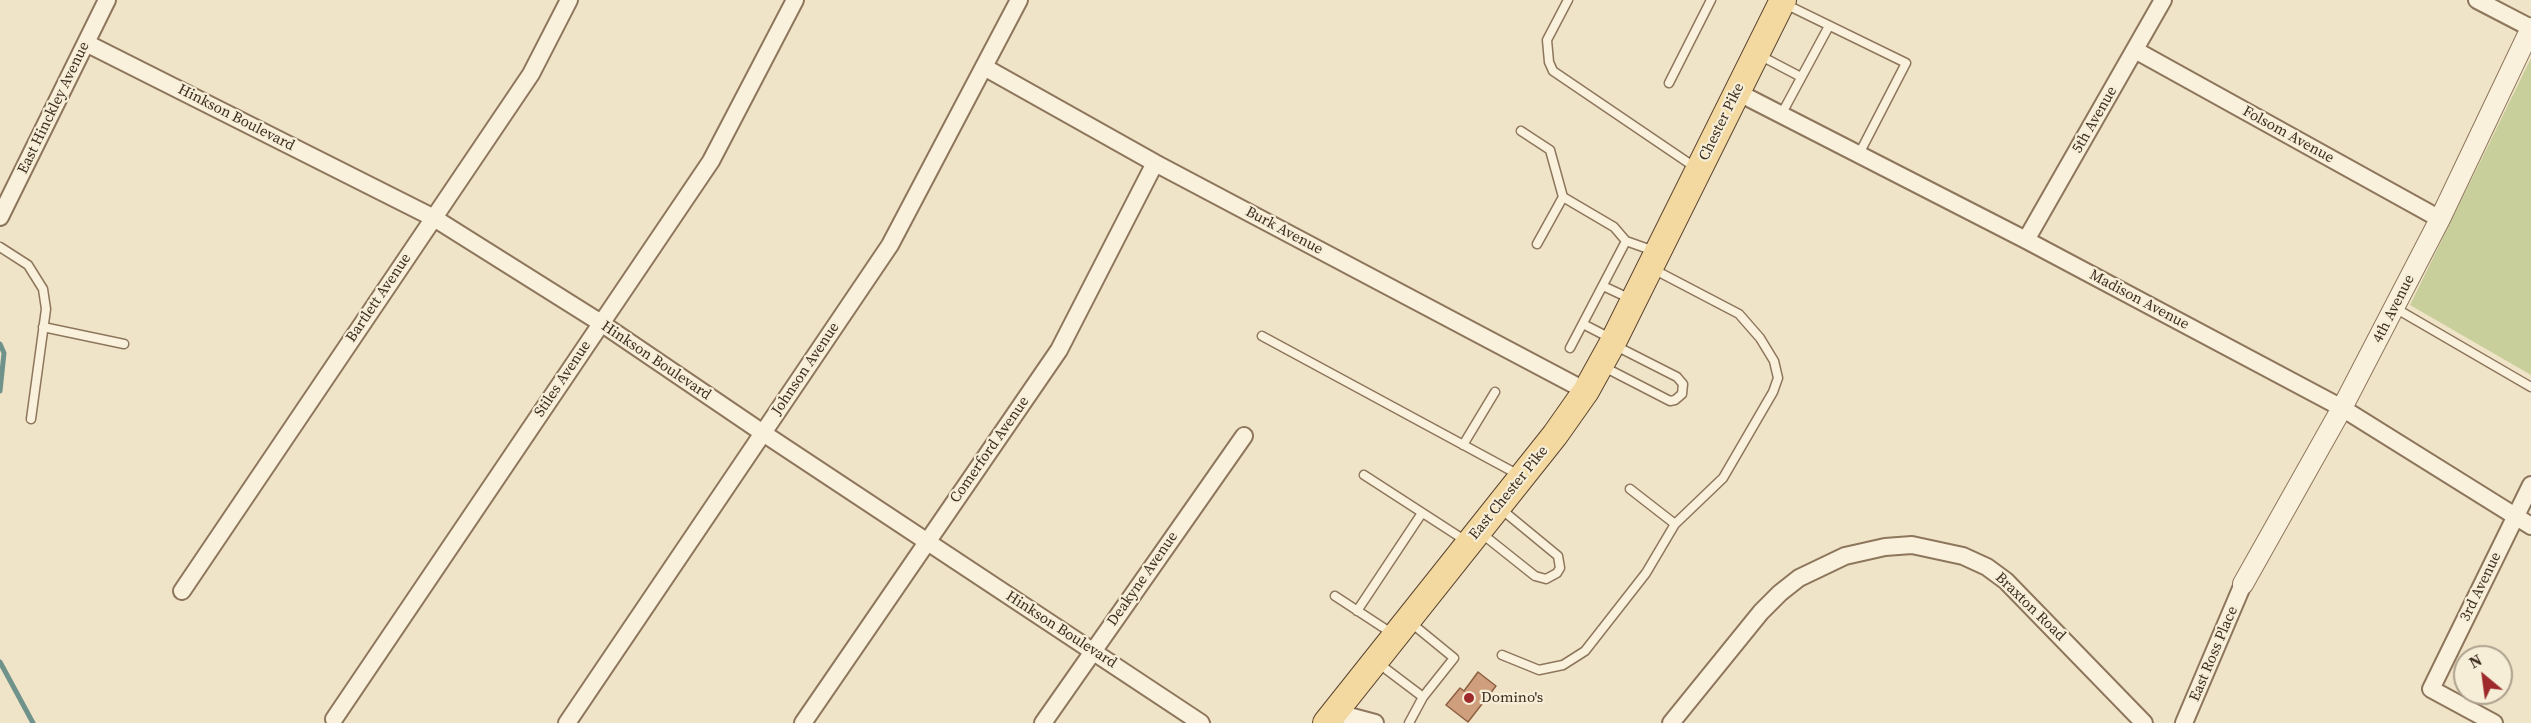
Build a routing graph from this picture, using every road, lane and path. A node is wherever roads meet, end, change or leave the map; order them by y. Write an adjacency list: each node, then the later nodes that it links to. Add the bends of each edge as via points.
1 (107, 0): 12 (street, East Hinckley Avenue)
2 (569, 0): 26 (street, Bartlett Avenue, via 531,74)
3 (795, 0): 36 (street, Stiles Avenue, via 711,161)
4 (1019, 0): 15 (street, Johnson Avenue)
5 (1568, 0): 23 (lane, via 1547,40 1553,71)
6 (1711, 0): 17 (lane)
7 (2163, 0): 13 (street, 5th Avenue)
8 (2476, 0): 11 (street)
9 (1783, 1): 10 (lane); 14 (main road, Chester Pike)
10 (1829, 26): 16 (lane); 21 (lane, via 1906,63)
11 (2531, 28): 27 (street, 4th Avenue)
12 (86, 43): 25 (street, East Hinckley Avenue); 26 (street, Hinkson Boulevard)
13 (2135, 50): 27 (street, Folsom Avenue); 28 (street, 5th Avenue)
14 (1757, 54): 16 (lane); 18 (main road, Chester Pike)
15 (984, 67): 22 (street, Burk Avenue); 48 (street, Johnson Avenue, via 890,245)
16 (1801, 77): 19 (lane)
17 (1669, 83)
18 (1737, 92): 19 (street, Madison Avenue); 23 (main road, Chester Pike)
19 (1781, 115): 21 (street, Madison Avenue)
20 (1521, 131): 24 (lane, via 1550,150)
21 (1859, 154): 28 (street, Madison Avenue)
22 (1155, 163): 44 (street, Burk Avenue); 61 (street, Comerford Avenue, via 1059,350)
23 (1699, 170): 32 (main road, Chester Pike)
24 (1563, 196): 29 (lane, via 1614,227); 30 (lane)
25 (0, 217)
26 (434, 218): 36 (street, Hinkson Boulevard); 63 (street, Bartlett Avenue)
27 (2440, 219): 35 (street, 4th Avenue)
28 (2026, 240): 46 (street, Madison Avenue)
29 (1626, 241): 32 (lane); 33 (lane)
30 (1537, 244)
31 (0, 247): 38 (lane, via 28,265 43,289)
32 (1656, 255): 34 (main road, East Chester Pike); 58 (lane, via 1739,314 1760,338 1774,361 1778,378 1723,478)
33 (1603, 286): 34 (lane); 37 (lane)
34 (1634, 300): 42 (main road, East Chester Pike)
35 (2394, 308): 43 (lane); 46 (street, 4th Avenue)
36 (601, 323): 48 (street, Hinkson Boulevard); 71 (street, Stiles Avenue)
37 (1582, 324): 41 (lane); 42 (lane)
38 (43, 327): 40 (lane); 47 (lane)
39 (1262, 336): 50 (lane)
40 (124, 344)
41 (1570, 348)
42 (1609, 350): 42 (lane, via 1670,401 1682,394 1683,384 1677,377); 44 (main road, East Chester Pike)
43 (2531, 387)
44 (1586, 391): 52 (main road, East Chester Pike)
45 (1495, 392): 50 (lane)
46 (2342, 408): 57 (street, Madison Avenue); 62 (street, 4th Avenue)
47 (32, 419)
48 (763, 433): 61 (street, Hinkson Boulevard); 73 (street, Johnson Avenue)
49 (1244, 436): 67 (street, Deakyne Avenue)
50 (1463, 445): 52 (lane)
51 (1364, 476): 56 (lane)
52 (1522, 477): 55 (main road, East Chester Pike)
53 (2531, 485): 57 (street, 3rd Avenue)
54 (1630, 489): 58 (lane)
55 (1498, 507): 60 (main road, East Chester Pike); 60 (lane, via 1554,551 1560,562 1557,573 1546,579 1535,576)
56 (1422, 513): 60 (lane); 65 (lane)
57 (2515, 517): 59 (street, Madison Avenue); 82 (street, 3rd Avenue, via 2431,689)
58 (1675, 524): 68 (lane, via 1646,573 1585,651 1563,665 1539,670)
59 (2531, 526)
60 (1474, 537): 66 (main road, East Chester Pike)
61 (927, 542): 67 (street, Hinkson Boulevard); 74 (street, Comerford Avenue)
62 (2243, 584): 81 (street, East Ross Place)
63 (182, 591)
64 (1335, 596): 65 (lane)
65 (1357, 610): 66 (lane)
66 (1402, 628): 69 (main road, East Chester Pike); 70 (lane, via 1454,658)
67 (1094, 651): 75 (street, Deakyne Avenue); 76 (street, Hinkson Boulevard)
68 (1502, 655)
69 (1376, 660): 70 (lane); 72 (main road, East Chester Pike)
70 (1423, 697): 78 (lane)
71 (334, 719)
72 (1333, 719): 77 (street)
73 (567, 723)
74 (803, 723)
75 (1043, 723)
76 (1201, 723)
77 (1375, 723)
78 (1409, 723)
79 (1671, 723): 80 (street, Braxton Road, via 1761,612 1799,579 1845,556 1912,546 1963,556 2006,581)
80 (2144, 723)
81 (2184, 723)
82 (2494, 723)

